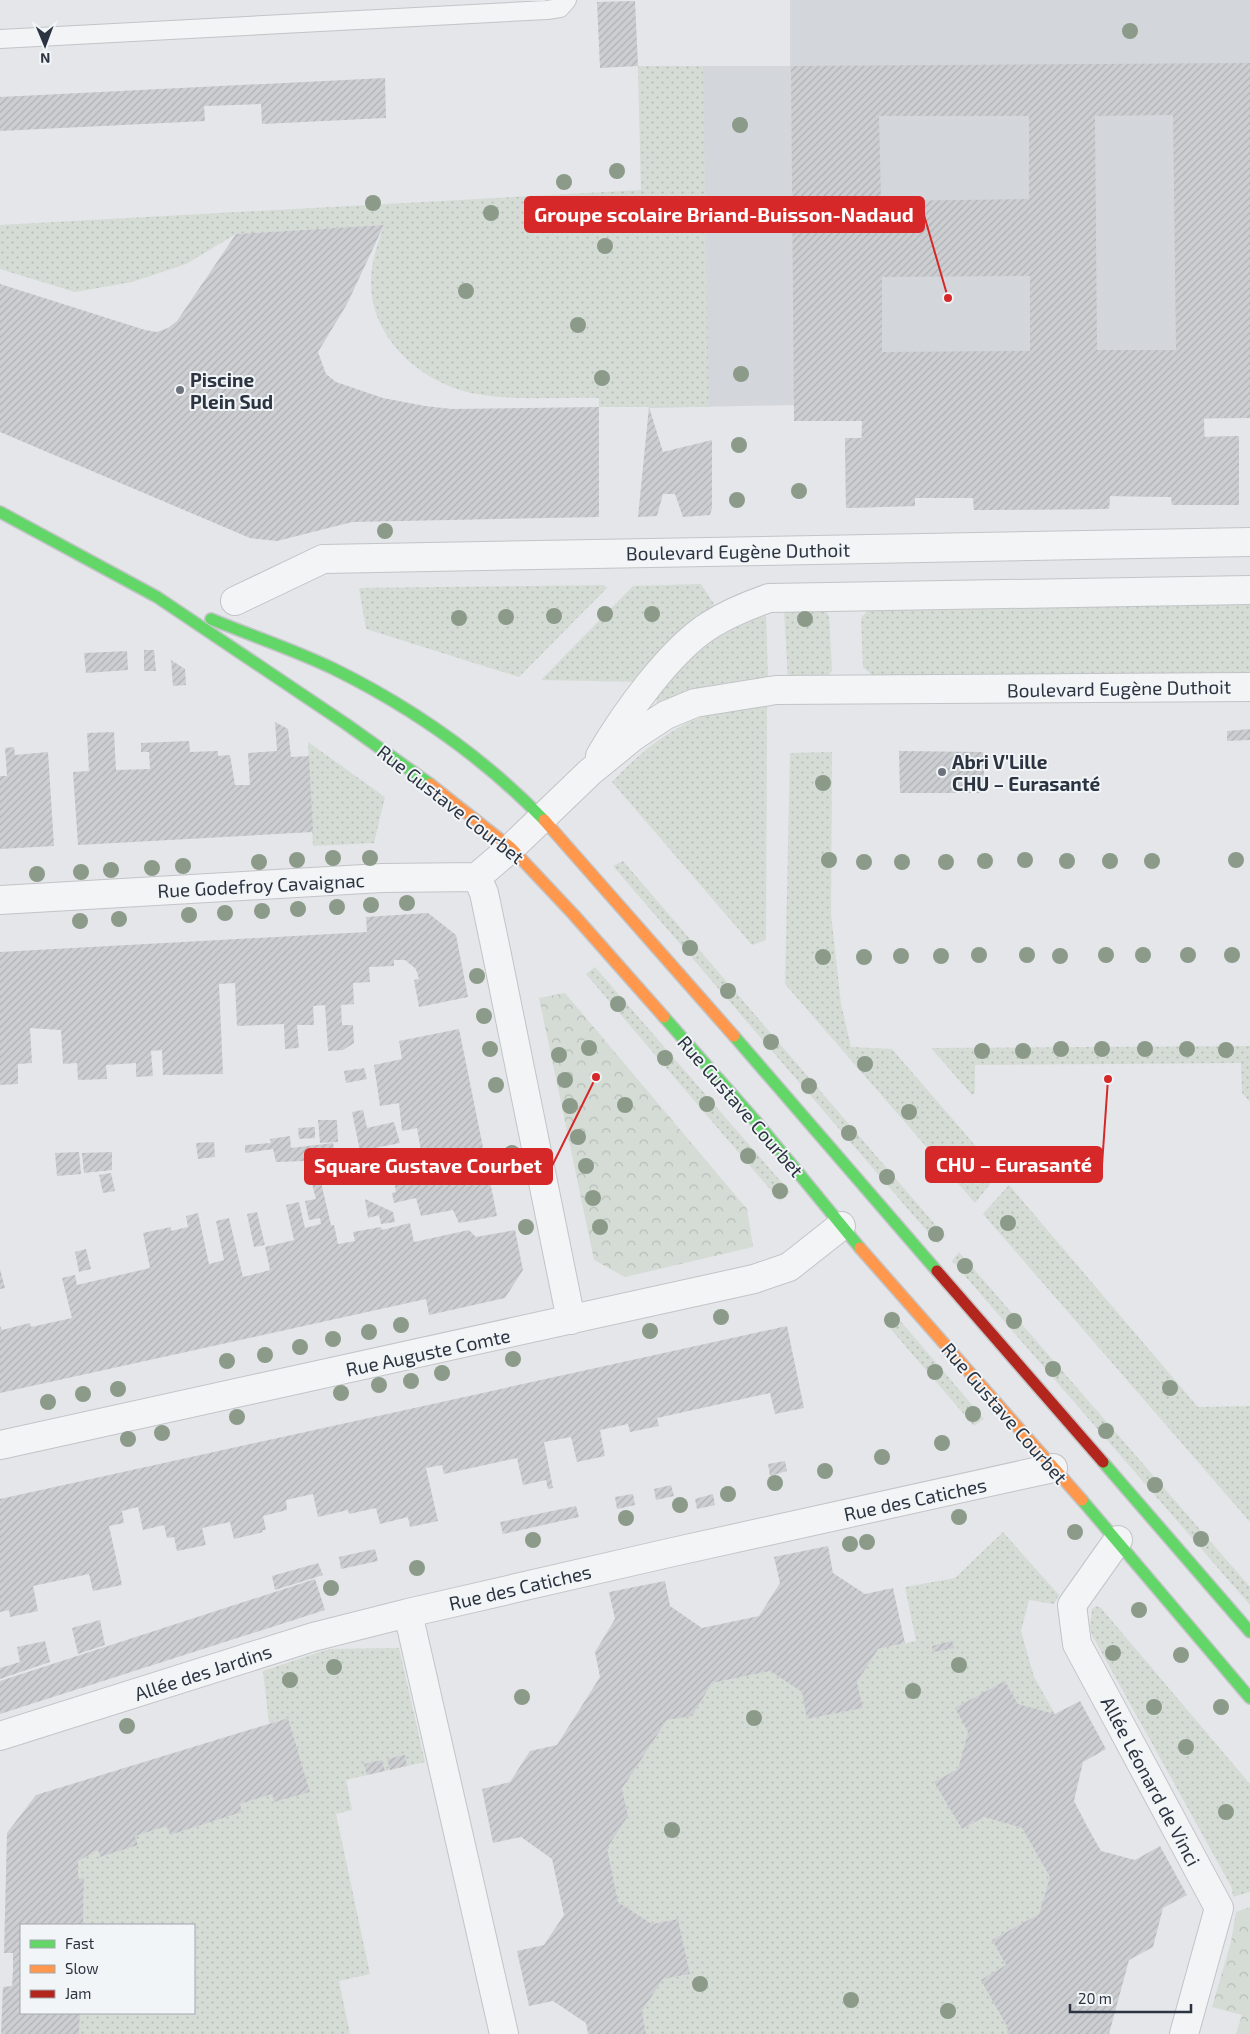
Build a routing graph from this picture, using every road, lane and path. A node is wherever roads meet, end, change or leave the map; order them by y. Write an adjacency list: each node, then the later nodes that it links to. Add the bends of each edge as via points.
1 (567, 0): 2 (lane, via 560,8 547,10)
2 (0, 39)
3 (0, 512): 6 (main road, Rue Gustave Courbet)
4 (1250, 542): 7 (street, Boulevard Eugène Duthoit, via 323,559)
5 (1250, 590): 9 (street, Boulevard Eugène Duthoit, via 769,598 739,609 708,626 678,653 620,721)
6 (157, 597): 10 (main road, Rue Gustave Courbet, via 334,669 368,687 472,754); 11 (main road, Rue Gustave Courbet, via 346,724)
7 (235, 601)
8 (1250, 687): 9 (street, Boulevard Eugène Duthoit, via 776,690 695,703 666,715)
9 (590, 772): 10 (street, Boulevard Eugène Duthoit)
10 (542, 818): 11 (street, Boulevard Eugène Duthoit); 20 (main road, Rue Gustave Courbet)
11 (511, 848): 12 (street); 14 (main road, Rue Gustave Courbet, via 569,909 746,1111)
12 (478, 877): 13 (street, Rue Godefroy Cavaignac, via 382,878); 15 (street, via 497,954)
13 (0, 900)
14 (841, 1226): 15 (street, Rue Auguste Comte, via 789,1267 754,1280); 17 (main road, Rue Gustave Courbet)
15 (571, 1320): 16 (street, Rue Auguste Comte)
16 (0, 1445)
17 (1053, 1468): 18 (main road, Rue Gustave Courbet); 19 (street, Rue des Catiches)
18 (1118, 1540): 21 (main road, Rue Gustave Courbet); 24 (street, Allée Léonard de Vinci, via 1072,1605 1077,1644 1219,1908)
19 (408, 1613): 22 (street, Allée des Jardins, via 322,1634); 23 (street)
20 (1250, 1632)
21 (1250, 1698)
22 (0, 1736)
23 (504, 2034)
24 (1184, 2034)

